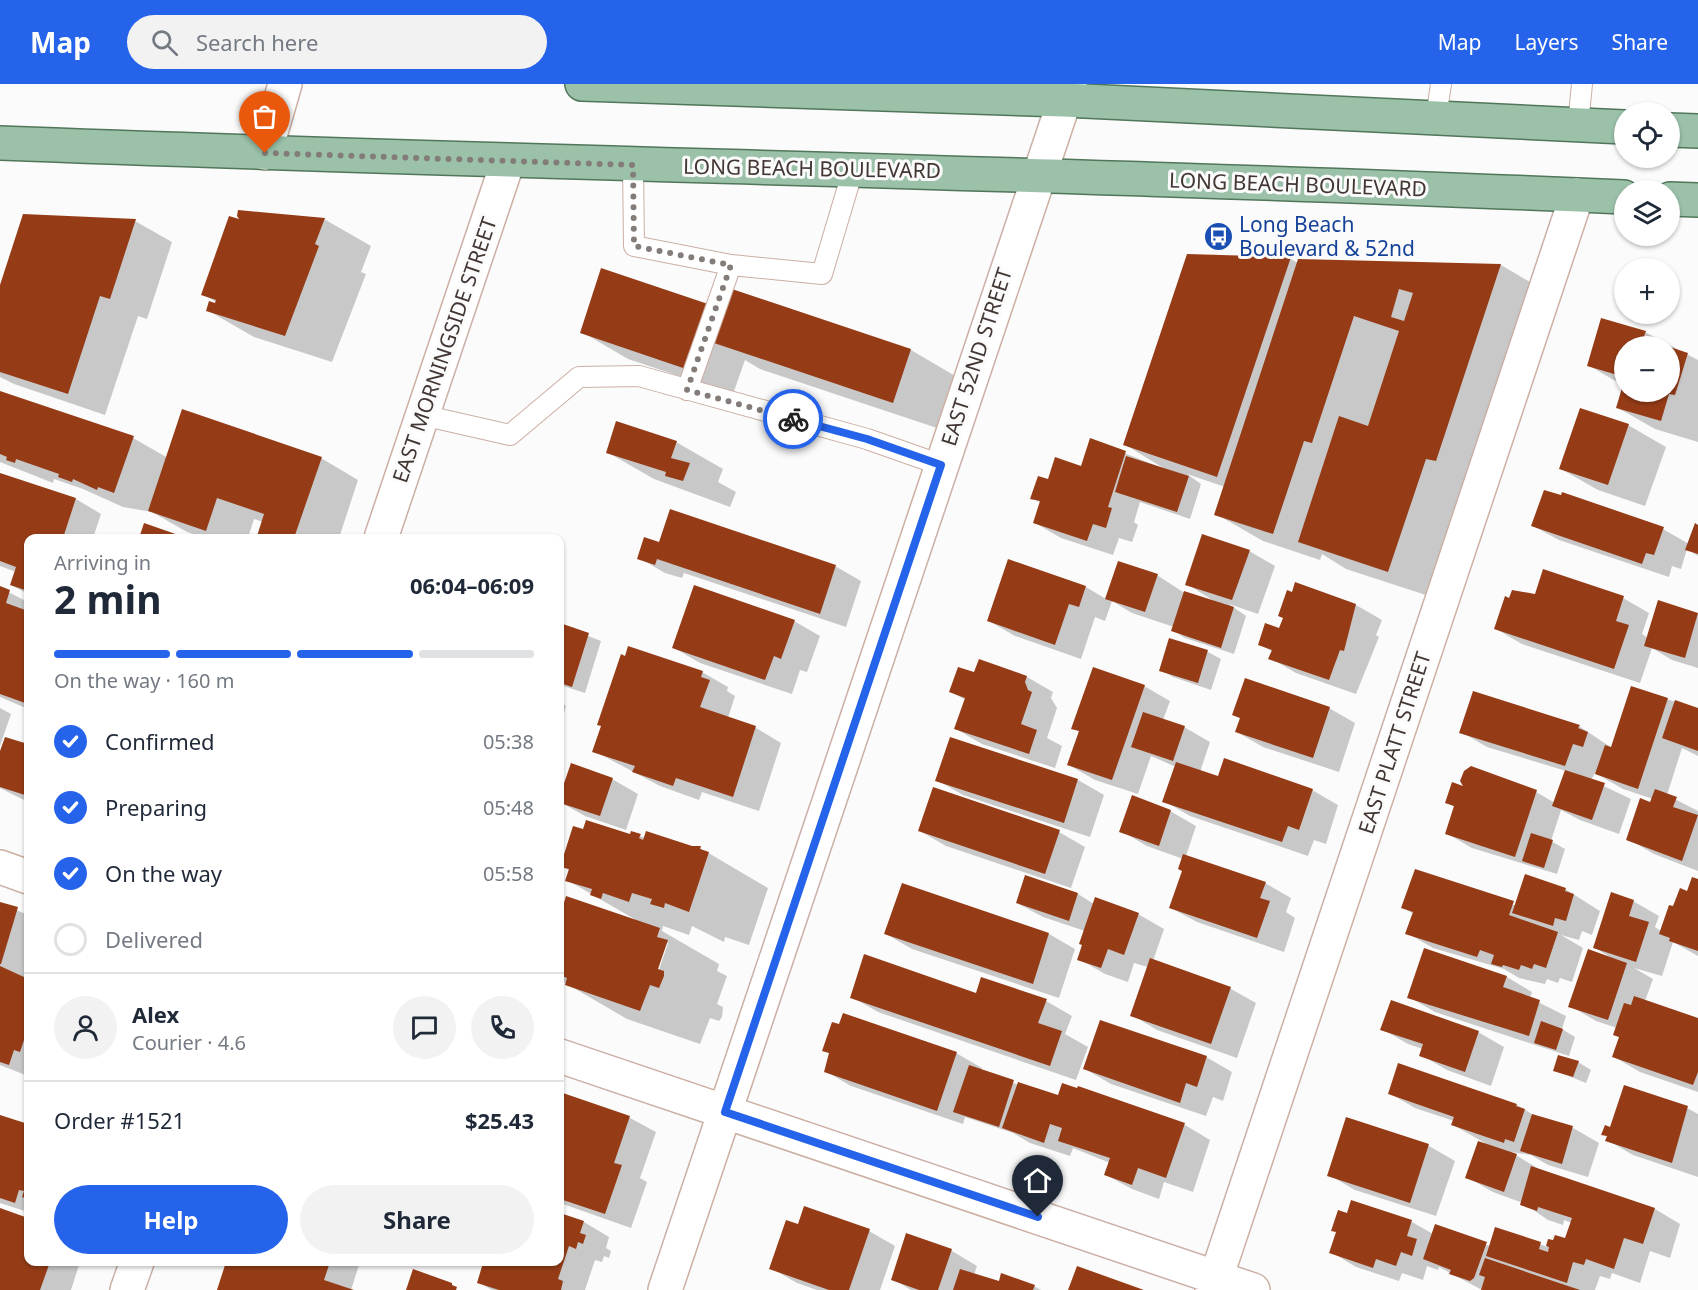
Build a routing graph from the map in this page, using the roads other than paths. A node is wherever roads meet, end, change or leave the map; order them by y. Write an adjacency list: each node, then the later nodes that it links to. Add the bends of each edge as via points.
1 (285, 84): 13 (street)
2 (582, 84): 5 (main road)
3 (1441, 84): 7 (lane)
4 (1582, 84): 8 (lane)
5 (664, 86): 6 (main road)
6 (1067, 92): 7 (main road); 17 (street, EAST 52ND STREET)
7 (1436, 118): 8 (main road)
8 (1578, 125): 9 (main road)
9 (1614, 127)
10 (1680, 130): 11 (main road)
11 (1698, 131)
12 (0, 143): 13 (main road, LONG BEACH BOULEVARD)
13 (265, 153): 14 (main road, LONG BEACH BOULEVARD)
14 (508, 161): 15 (main road, LONG BEACH BOULEVARD); 24 (street, EAST MORNINGSIDE STREET)
15 (633, 165): 16 (main road, LONG BEACH BOULEVARD); 22 (lane, via 634,246)
16 (853, 170): 17 (main road, LONG BEACH BOULEVARD); 22 (lane, via 822,274)
17 (1037, 176): 18 (main road, LONG BEACH BOULEVARD); 25 (street, EAST 52ND STREET)
18 (1577, 195): 19 (main road, LONG BEACH BOULEVARD); 32 (street, EAST PLATT STREET)
19 (1614, 197)
20 (1680, 199): 21 (main road)
21 (1698, 200)
22 (731, 265): 23 (lane)
23 (687, 390): 24 (lane, via 639,376 579,377 510,435); 25 (lane, via 867,439)
24 (423, 415): 26 (street, EAST MORNINGSIDE STREET)
25 (941, 465): 30 (street, EAST 52ND STREET)
26 (382, 534)
27 (0, 867): 28 (street)
28 (24, 876)
29 (564, 1057): 30 (street)
30 (725, 1112): 32 (street); 34 (street, EAST 52ND STREET)
31 (136, 1266): 33 (street)
32 (1214, 1284): 35 (street)
33 (127, 1290)
34 (665, 1290)
35 (1253, 1290)

